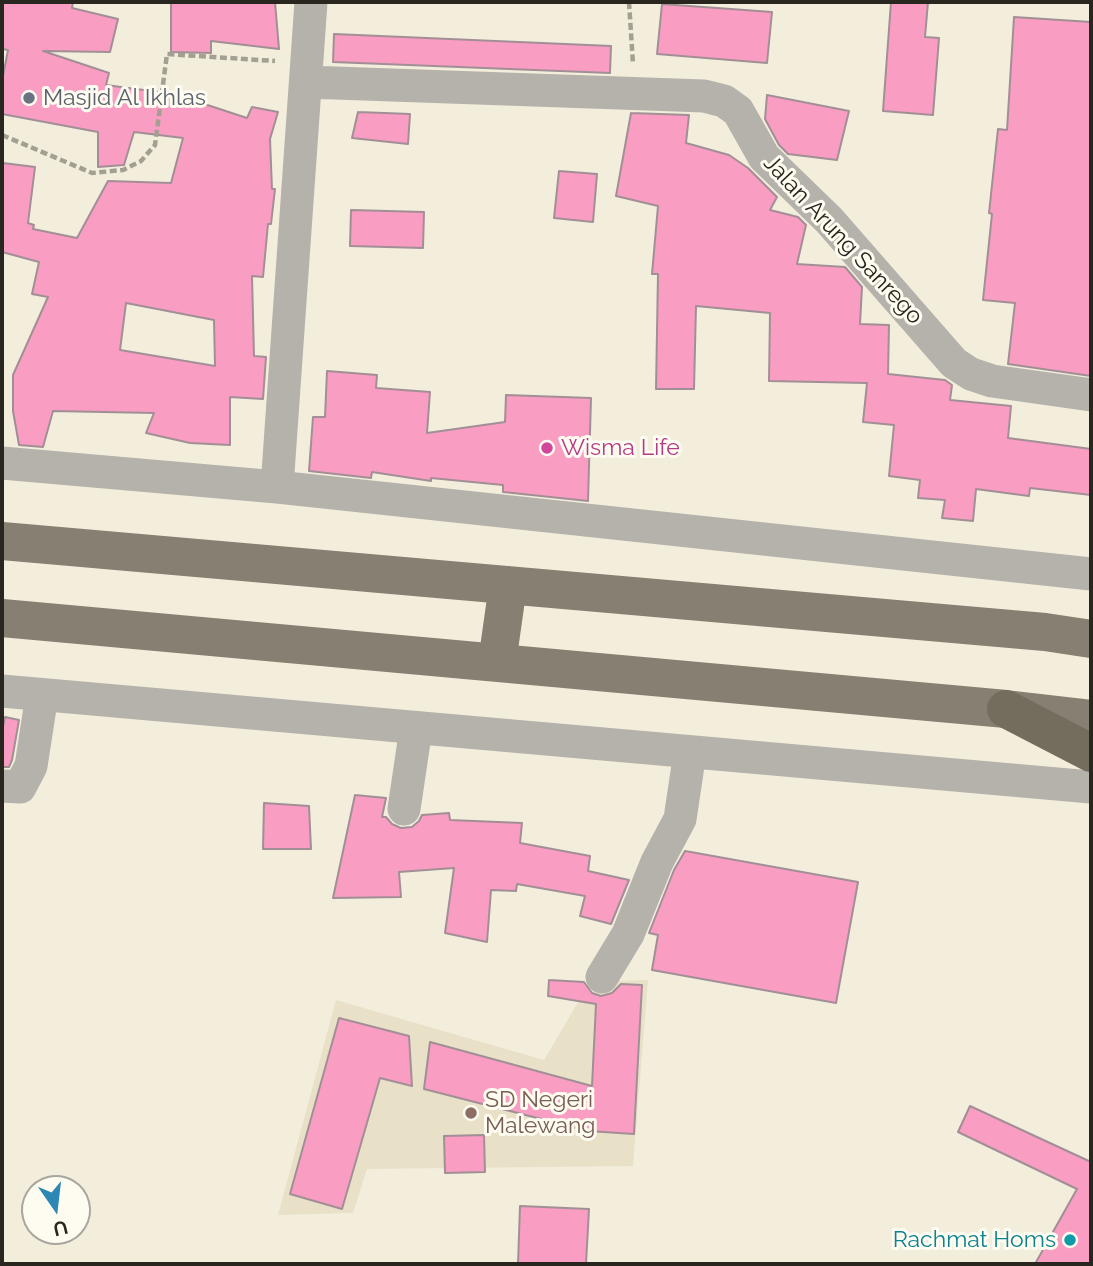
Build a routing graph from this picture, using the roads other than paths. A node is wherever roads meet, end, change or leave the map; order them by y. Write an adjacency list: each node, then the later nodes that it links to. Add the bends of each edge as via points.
1 (311, 2): 2 (street)
2 (307, 72): 3 (street, Jalan Arung Sanrego, via 704,96 724,101 738,111 764,157 829,220 954,363 992,381); 5 (street)
3 (1091, 396)
4 (2, 463): 5 (street)
5 (277, 487): 7 (street)
6 (2, 541): 8 (main road)
7 (1091, 574)
8 (508, 585): 11 (main road); 13 (main road)
9 (2, 618): 13 (main road)
10 (1091, 625): 11 (main road)
11 (1045, 632): 12 (main road)
12 (1091, 639)
13 (497, 663): 16 (main road)
14 (2, 691): 15 (street)
15 (43, 695): 18 (street); 21 (street, via 31,766 20,787)
16 (1006, 709): 17 (main road); 20 (highway)
17 (1091, 719)
18 (416, 728): 19 (street); 23 (street)
19 (690, 752): 22 (street); 24 (street, via 680,819 628,934)
20 (1091, 753)
21 (2, 786)
22 (1091, 787)
23 (404, 809)
24 (602, 977)

